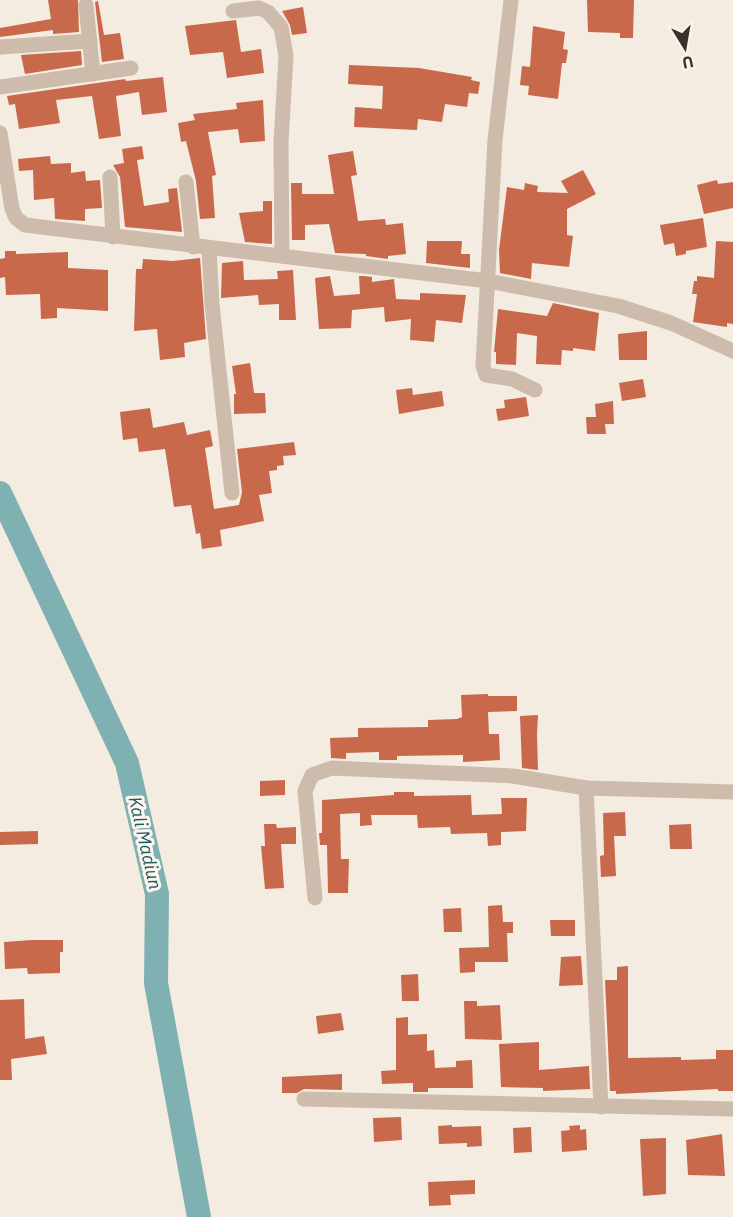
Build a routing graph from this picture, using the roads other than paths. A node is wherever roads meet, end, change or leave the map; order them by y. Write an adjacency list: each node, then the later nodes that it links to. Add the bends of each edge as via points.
1 (511, 0): 16 (street, via 495,140)
2 (86, 5): 4 (street)
3 (233, 11): 15 (street, via 259,8 275,17 281,27 286,56 281,142)
4 (90, 41): 5 (street); 7 (street)
5 (0, 47)
6 (131, 68): 7 (street)
7 (93, 74): 8 (street)
8 (0, 87)
9 (0, 133): 12 (street, via 12,209 20,223)
10 (110, 177): 12 (street)
11 (186, 182): 13 (street)
12 (113, 237): 13 (street)
13 (193, 247): 14 (street)
14 (209, 249): 15 (street); 19 (street)
15 (282, 256): 16 (street)
16 (488, 280): 17 (street, via 618,306 670,323); 18 (street, via 484,372)
17 (733, 351)
18 (535, 390)
19 (232, 493)
20 (586, 788): 21 (street); 22 (street, via 513,776 322,770 312,775 305,791); 24 (street)
21 (733, 792)
22 (315, 898)
23 (304, 1100): 24 (street)
24 (602, 1107): 25 (street)
25 (733, 1108)

